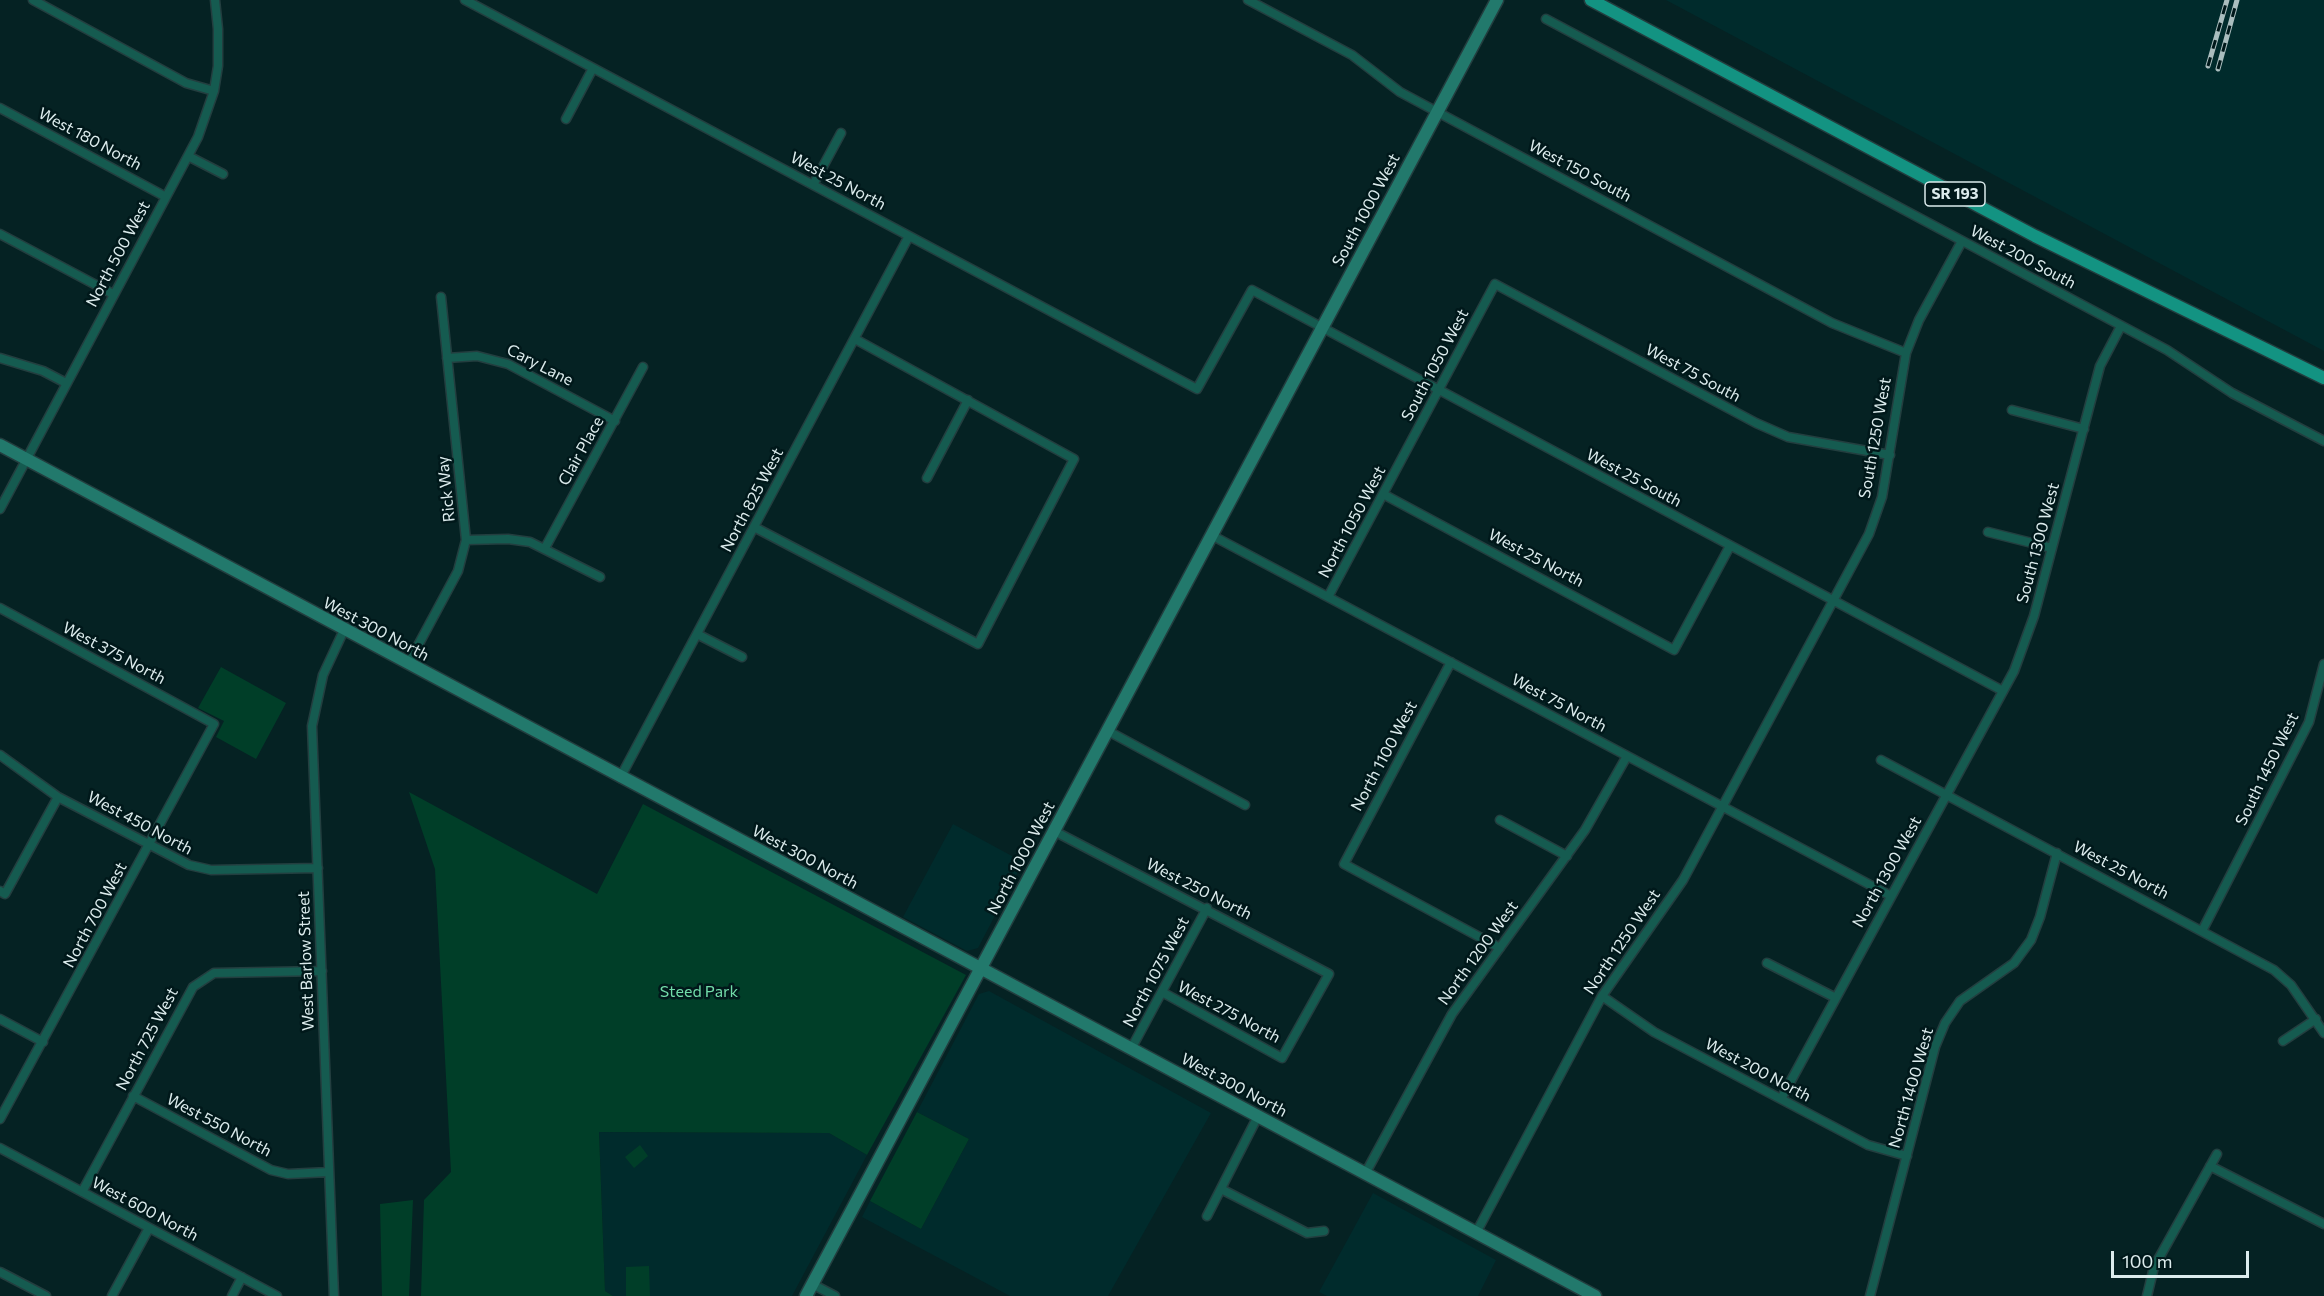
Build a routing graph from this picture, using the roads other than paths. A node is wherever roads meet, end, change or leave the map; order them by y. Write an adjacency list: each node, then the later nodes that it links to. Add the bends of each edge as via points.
1 (33, 0): 9 (street, via 186,83)
2 (215, 0): 9 (street, North 500 West, via 218,29)
3 (465, 0): 8 (street, West 25 North)
4 (1248, 0): 11 (street, West 150 South, via 1352,55 1400,92)
5 (1497, 0): 11 (main road, South 1000 West)
6 (1591, 0): 32 (main road, SR 193, via 2035,236)
7 (1546, 19): 20 (street, West 200 South)
8 (593, 68): 12 (street); 16 (street, West 25 North)
9 (214, 91): 14 (street, North 500 West)
10 (0, 108): 17 (street, West 180 North)
11 (1437, 112): 26 (main road, South 1000 West); 28 (street, West 150 South, via 1832,323)
12 (566, 118)
13 (841, 133): 16 (street)
14 (188, 156): 15 (street); 17 (street, North 500 West)
15 (223, 174)
16 (813, 185): 19 (street, West 25 North)
17 (166, 197): 23 (street, North 500 West)
18 (0, 234): 23 (street)
19 (909, 236): 22 (street, West 25 North, via 1197,389); 27 (street, North 825 West)
20 (1962, 241): 25 (street, West 200 South); 28 (street, South 1250 West, via 1919,320)
21 (1495, 284): 34 (street, South 1050 West); 42 (street, West 75 South, via 1788,437)
22 (1252, 290): 26 (street, West 25 South)
23 (113, 294): 33 (street, North 500 West)
24 (441, 297): 30 (street, Rick Way)
25 (2121, 326): 38 (street, South 1300 West, via 2100,366); 40 (street, West 200 South, via 2167,350 2232,393)
26 (1322, 329): 34 (street, West 25 South); 39 (main road, South 1000 West)
27 (855, 339): 35 (street); 48 (street, North 825 West)
28 (1906, 353): 42 (street, South 1250 West)
29 (0, 358): 33 (street, via 43,371)
30 (447, 358): 37 (street, Cary Lane, via 477,356 508,364); 51 (street, Rick Way)
31 (644, 368): 37 (street, Clair Place)
32 (2324, 378)
33 (66, 383): 43 (street, North 500 West)
34 (1438, 390): 44 (street, South 1050 West); 52 (street, West 25 South)
35 (968, 400): 45 (street); 48 (street, via 1074,459 978,644)
36 (2012, 410): 38 (street)
37 (615, 420): 53 (street, Clair Place)
38 (2084, 429): 54 (street, South 1300 West)
39 (1265, 436): 50 (main road, North 1000 West)
40 (2324, 441)
41 (0, 445): 43 (main road, West 300 North)
42 (1890, 455): 57 (street, South 1250 West, via 1882,497 1869,534)
43 (25, 459): 47 (street, North 500 West); 59 (main road, West 300 North)
44 (1401, 461): 46 (street, North 1050 West)
45 (927, 478)
46 (1383, 494): 52 (street, West 25 North, via 1674,650); 56 (street, North 1050 West)
47 (0, 509)
48 (754, 527): 60 (street, North 825 West)
49 (1989, 532): 54 (street)
50 (1213, 536): 56 (street, West 75 North); 68 (main road, North 1000 West)
51 (466, 540): 53 (street, via 508,539); 63 (street, Rick Way, via 458,571)
52 (1730, 546): 57 (street, West 25 South)
53 (545, 548): 55 (street)
54 (2052, 548): 66 (street, South 1300 West, via 2026,643)
55 (600, 577)
56 (1328, 597): 62 (street, West 75 North)
57 (1833, 600): 65 (street, South 1250 West); 66 (street, West 25 South)
58 (0, 608): 67 (street, West 375 North)
59 (344, 630): 63 (main road, West 300 North); 83 (street, West Barlow Street, via 322,675 312,726)
60 (697, 634): 61 (street); 73 (street, North 825 West)
61 (742, 657)
62 (1451, 662): 70 (street, West 75 North); 88 (street, North 1100 West, via 1344,864)
63 (408, 664): 73 (main road, West 300 North)
64 (2324, 664): 87 (street, South 1450 West, via 2309,722)
65 (1796, 670): 77 (street, North 1250 West)
66 (2003, 691): 72 (street, South 1300 West)
67 (214, 724): 80 (street, North 700 West)
68 (1108, 731): 76 (street); 79 (main road, North 1000 West)
69 (0, 755): 75 (street, West 450 North)
70 (1627, 756): 77 (street, West 75 North); 82 (street, North 1200 West)
71 (1881, 760): 74 (street, West 25 North)
72 (1965, 760): 74 (street, North 1300 West)
73 (621, 778): 90 (main road, West 300 North)
74 (1947, 795): 81 (street, West 25 North); 85 (street, North 1300 West)
75 (58, 797): 80 (street, West 450 North); 84 (street)
76 (1245, 805)
77 (1722, 807): 85 (street, West 75 North); 93 (street, North 1250 West, via 1683,880)
78 (1500, 820): 82 (street)
79 (1054, 831): 86 (street, West 250 North); 90 (main road, North 1000 West)
80 (150, 844): 83 (street, West 450 North, via 199,869); 99 (street, North 700 West)
81 (2057, 853): 87 (street, West 25 North); 108 (street, North 1400 West, via 2031,940 2014,963 1960,1001 1945,1023 1935,1047)
82 (1567, 856): 88 (street, North 1200 West)
83 (318, 868): 91 (street, West Barlow Street)
84 (3, 893)
85 (1891, 896): 94 (street, North 1300 West)
86 (1207, 908): 92 (street, North 1075 West); 101 (street, West 250 North, via 1329,974)
87 (2202, 931): 96 (street, West 25 North, via 2274,970)
88 (1500, 948): 111 (street, North 1200 West, via 1434,1044)
89 (1767, 963): 94 (street)
90 (980, 968): 100 (main road, West 300 North); 121 (main road, North 1000 West)
91 (322, 971): 102 (street, North 725 West, via 213,973 193,987); 110 (street, West Barlow Street)
92 (1162, 993): 100 (street, North 1075 West); 101 (street, West 275 North)
93 (1602, 996): 103 (street, West 200 North, via 1653,1032); 118 (street, North 1250 West)
94 (1836, 998): 103 (street, North 1300 West)
95 (0, 1019): 99 (street)
96 (2316, 1019): 97 (street, West 25 North); 98 (street)
97 (2324, 1033)
98 (2283, 1041)
99 (43, 1042): 105 (street, North 700 West)
100 (1131, 1049): 104 (main road, West 300 North)
101 (1282, 1058)
102 (133, 1096): 110 (street, West 550 North, via 271,1170 288,1174); 113 (street, North 725 West)
103 (1781, 1099): 108 (street, West 200 North, via 1868,1145)
104 (1258, 1116): 111 (main road, West 300 North); 112 (street)
105 (0, 1119)
106 (0, 1148): 113 (street, West 600 North)
107 (2217, 1154): 109 (street)
108 (1907, 1156): 130 (street, North 1400 West)
109 (2210, 1166): 115 (street); 131 (street, via 2154,1267)
110 (329, 1172): 126 (street, West Barlow Street)
111 (1365, 1174): 118 (main road, West 300 North)
112 (1221, 1189): 114 (street); 117 (street, via 1307,1233)
113 (81, 1192): 116 (street, West 600 North)
114 (1206, 1216)
115 (2324, 1224)
116 (149, 1228): 120 (street, West 600 North); 123 (street)
117 (1324, 1232)
118 (1476, 1233): 129 (main road, West 300 North)
119 (0, 1272): 122 (street)
120 (242, 1277): 124 (street); 125 (street, West 600 North)
121 (812, 1284): 127 (main road, North 1000 West); 128 (street)
122 (46, 1296)
123 (112, 1296)
124 (232, 1296)
125 (277, 1296)
126 (334, 1296)
127 (806, 1296)
128 (834, 1296)
129 (1595, 1296)
130 (1870, 1296)
131 (2147, 1296)

